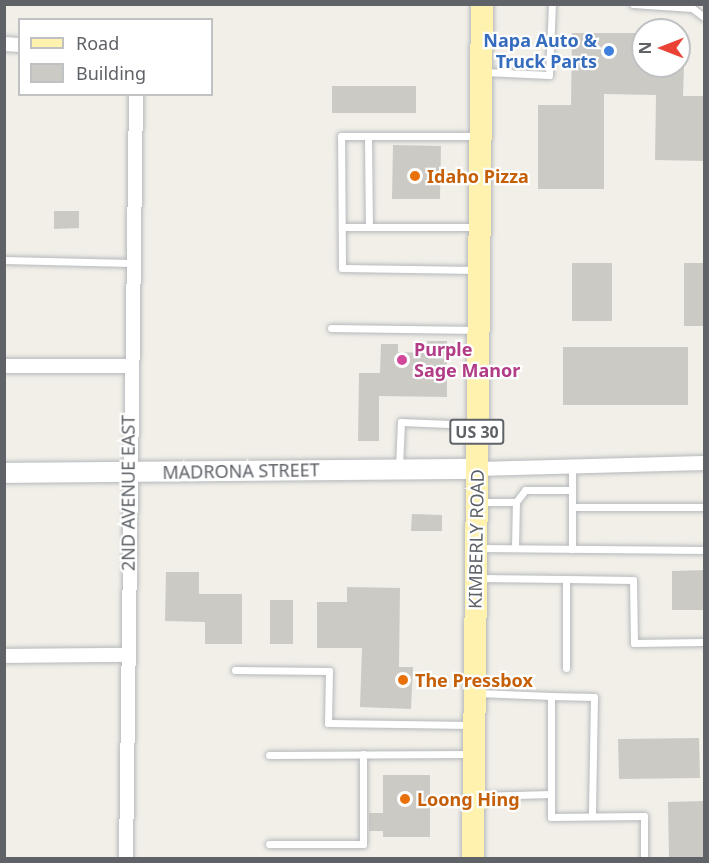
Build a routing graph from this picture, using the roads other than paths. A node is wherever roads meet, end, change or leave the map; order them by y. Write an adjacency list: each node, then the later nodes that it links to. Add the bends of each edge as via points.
1 (482, 4): 5 (main road, KIMBERLY ROAD / US 30)
2 (552, 4): 5 (lane, via 549,75)
3 (633, 4): 4 (lane, via 692,8)
4 (705, 17)
5 (481, 72): 8 (main road, KIMBERLY ROAD / US 30)
6 (136, 96): 13 (street, 2ND AVENUE EAST)
7 (368, 136): 8 (lane); 9 (lane, via 341,136); 10 (lane)
8 (480, 136): 11 (main road, KIMBERLY ROAD / US 30)
9 (342, 227): 10 (lane); 14 (lane, via 342,268)
10 (369, 227): 11 (lane)
11 (480, 227): 14 (main road, KIMBERLY ROAD / US 30)
12 (4, 260): 13 (lane)
13 (131, 263): 18 (street, 2ND AVENUE EAST)
14 (479, 270): 16 (main road, KIMBERLY ROAD / US 30)
15 (331, 328): 16 (lane)
16 (478, 330): 19 (main road, KIMBERLY ROAD / US 30)
17 (4, 366): 18 (street)
18 (129, 366): 25 (street, 2ND AVENUE EAST)
19 (477, 425): 22 (main road, KIMBERLY ROAD / US 30); 23 (lane, via 401,422)
20 (705, 463): 21 (street)
21 (572, 466): 22 (street); 26 (lane)
22 (477, 469): 23 (street, MADRONA STREET); 27 (main road, KIMBERLY ROAD / US 30)
23 (399, 470): 25 (street, MADRONA STREET)
24 (4, 472): 25 (street, MADRONA STREET)
25 (127, 472): 39 (street, 2ND AVENUE EAST)
26 (572, 490): 28 (lane, via 525,490); 29 (lane)
27 (477, 502): 28 (lane); 31 (main road, KIMBERLY ROAD / US 30)
28 (516, 502): 32 (lane)
29 (572, 507): 30 (lane); 33 (lane)
30 (705, 507)
31 (476, 548): 32 (lane); 35 (main road, KIMBERLY ROAD / US 30)
32 (515, 548): 33 (lane)
33 (572, 549): 34 (lane)
34 (705, 550)
35 (476, 578): 36 (lane); 42 (main road, KIMBERLY ROAD / US 30)
36 (566, 579): 37 (lane, via 633,580 634,643); 40 (lane)
37 (705, 642)
38 (4, 656): 39 (street)
39 (127, 656): 52 (street, 2ND AVENUE EAST)
40 (566, 668)
41 (235, 670): 44 (lane, via 328,671 328,723)
42 (475, 693): 43 (lane); 44 (main road, KIMBERLY ROAD / US 30)
43 (551, 696): 48 (lane); 50 (lane, via 594,697)
44 (474, 725): 47 (main road, KIMBERLY ROAD / US 30)
45 (269, 754): 46 (lane)
46 (363, 754): 47 (lane); 51 (lane, via 363,844)
47 (474, 754): 49 (main road, KIMBERLY ROAD / US 30)
48 (551, 794): 49 (lane); 50 (lane, via 551,817)
49 (474, 796): 53 (main road, KIMBERLY ROAD / US 30)
50 (592, 816): 54 (lane, via 644,816)
51 (269, 844)
52 (126, 858)
53 (473, 858)
54 (644, 858)

